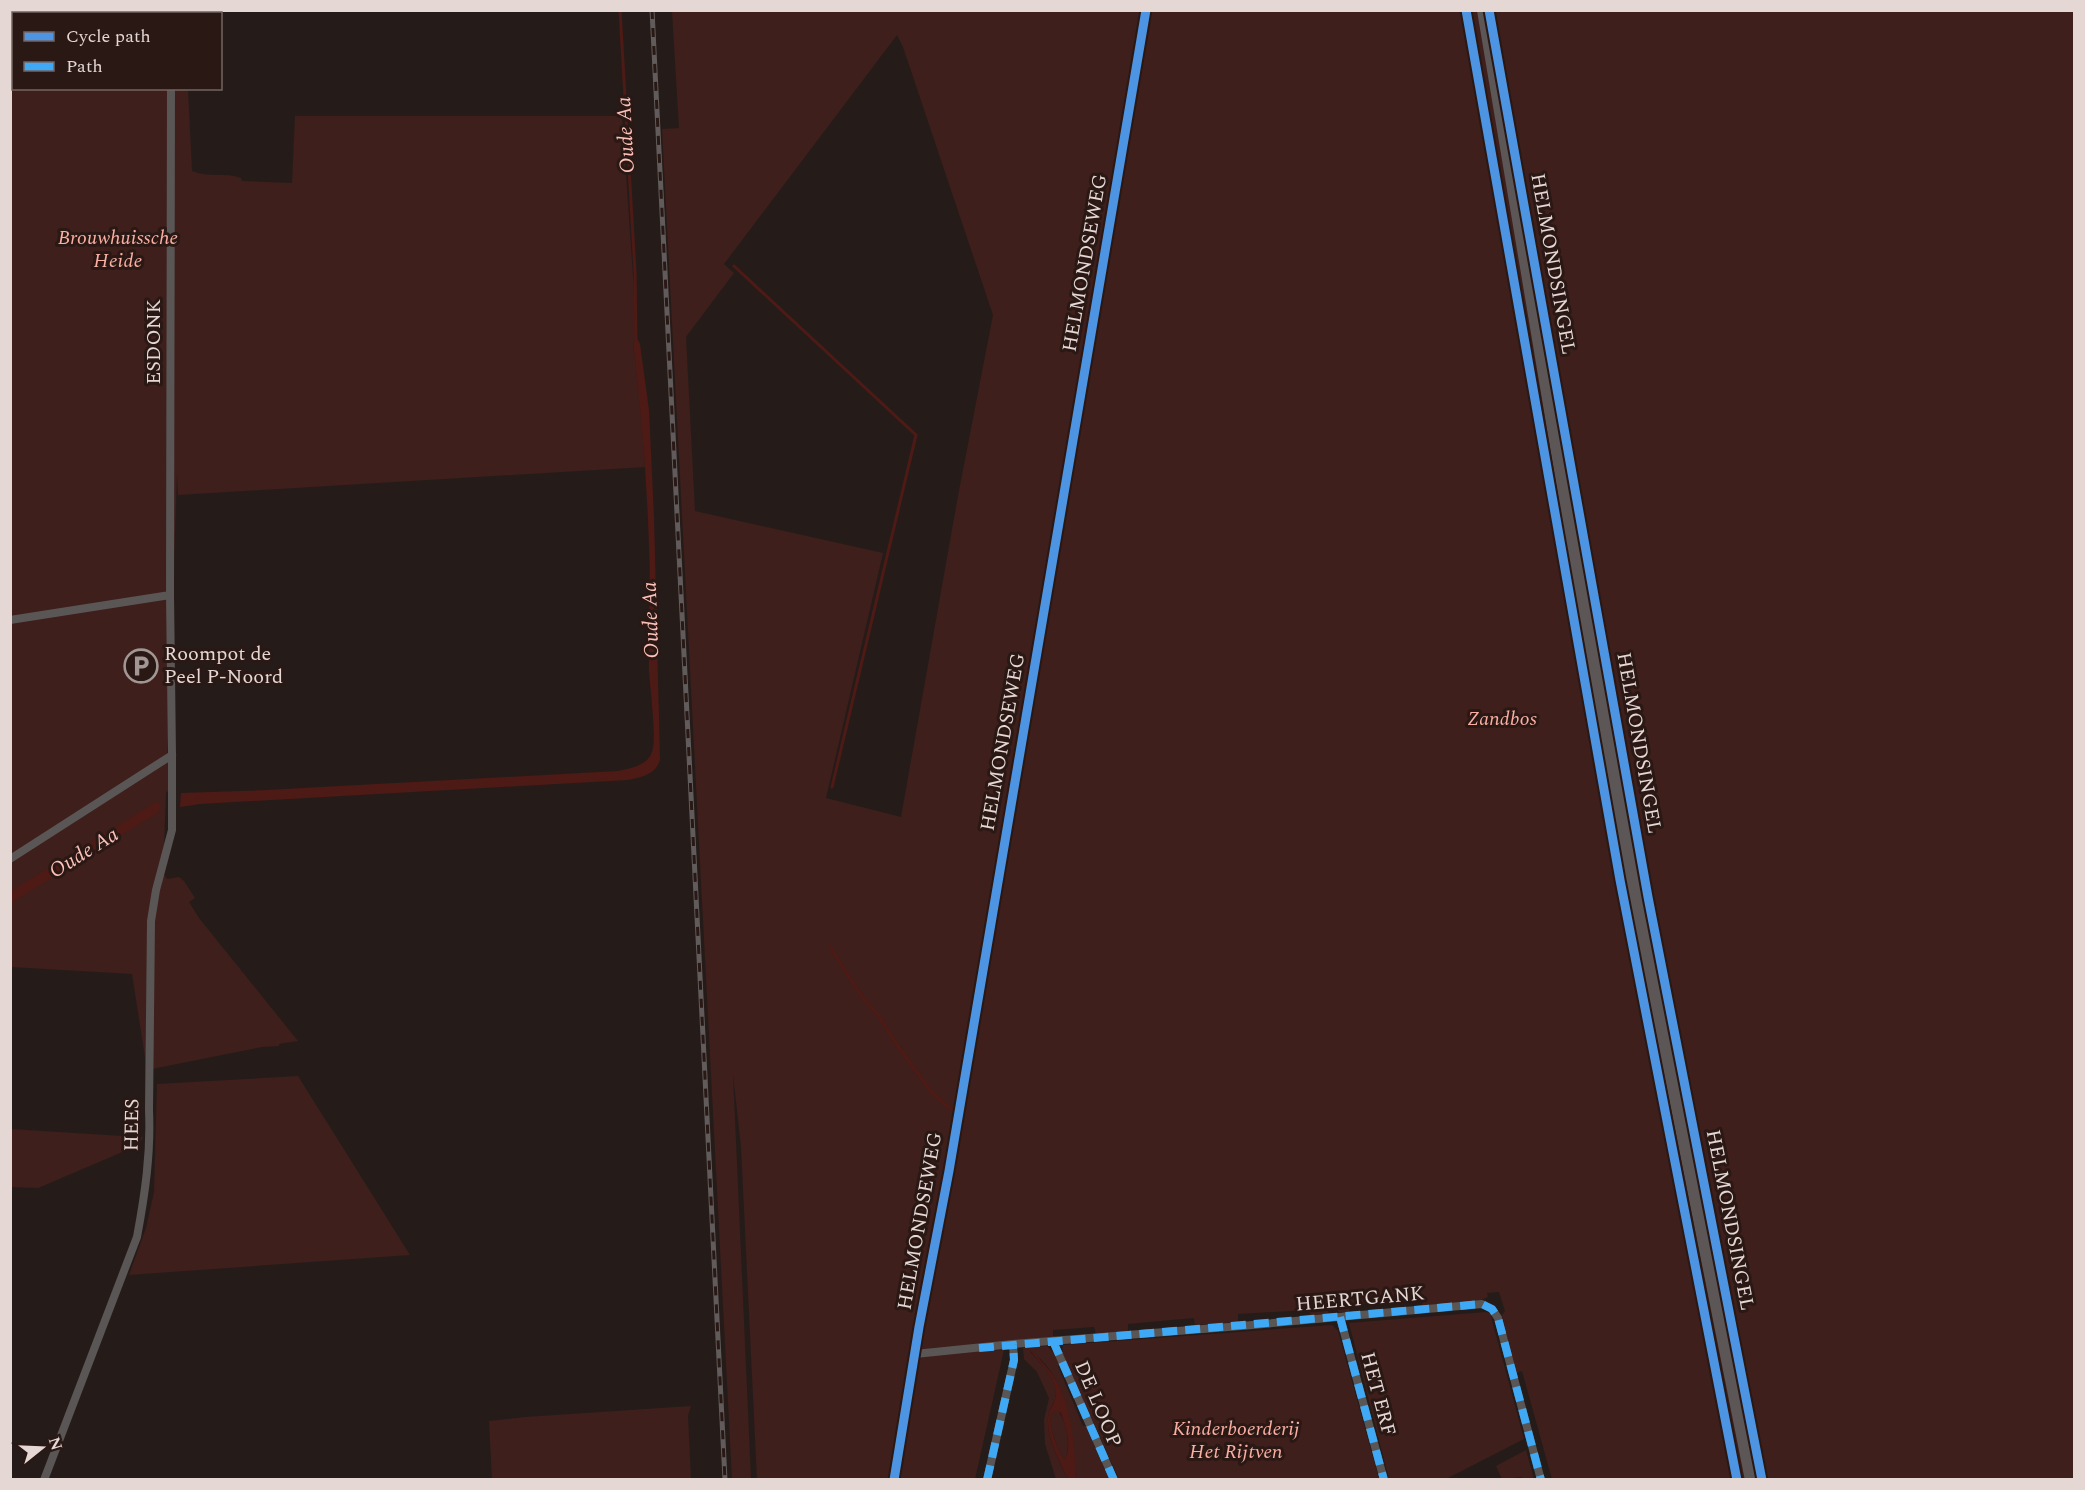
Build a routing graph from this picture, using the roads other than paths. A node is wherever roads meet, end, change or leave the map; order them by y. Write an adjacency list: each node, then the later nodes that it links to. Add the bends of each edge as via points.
1 (1146, 10): 11 (street, HELMONDSEWEG)
2 (1484, 10): 18 (main road, HELMONDSINGEL, via 1637,902)
3 (171, 90): 4 (street, ESDONK)
4 (170, 595): 5 (street); 6 (street, HEES)
5 (10, 620)
6 (172, 754): 7 (street); 12 (street, HEES, via 171,830 151,921 150,1141 144,1199 136,1237)
7 (10, 859)
8 (1340, 1317): 9 (street, HEERTGANK); 16 (street, HET ERF); 17 (street, HEERTGANK, via 1482,1305 1492,1309 1498,1318)
9 (1053, 1341): 10 (street); 15 (street, DE LOOP)
10 (1013, 1344): 11 (street); 14 (street, via 1014,1360)
11 (915, 1354): 13 (street, HELMONDSEWEG)
12 (44, 1479)
13 (894, 1479)
14 (987, 1479)
15 (1114, 1479)
16 (1384, 1479)
17 (1541, 1479)
18 (1752, 1479)

